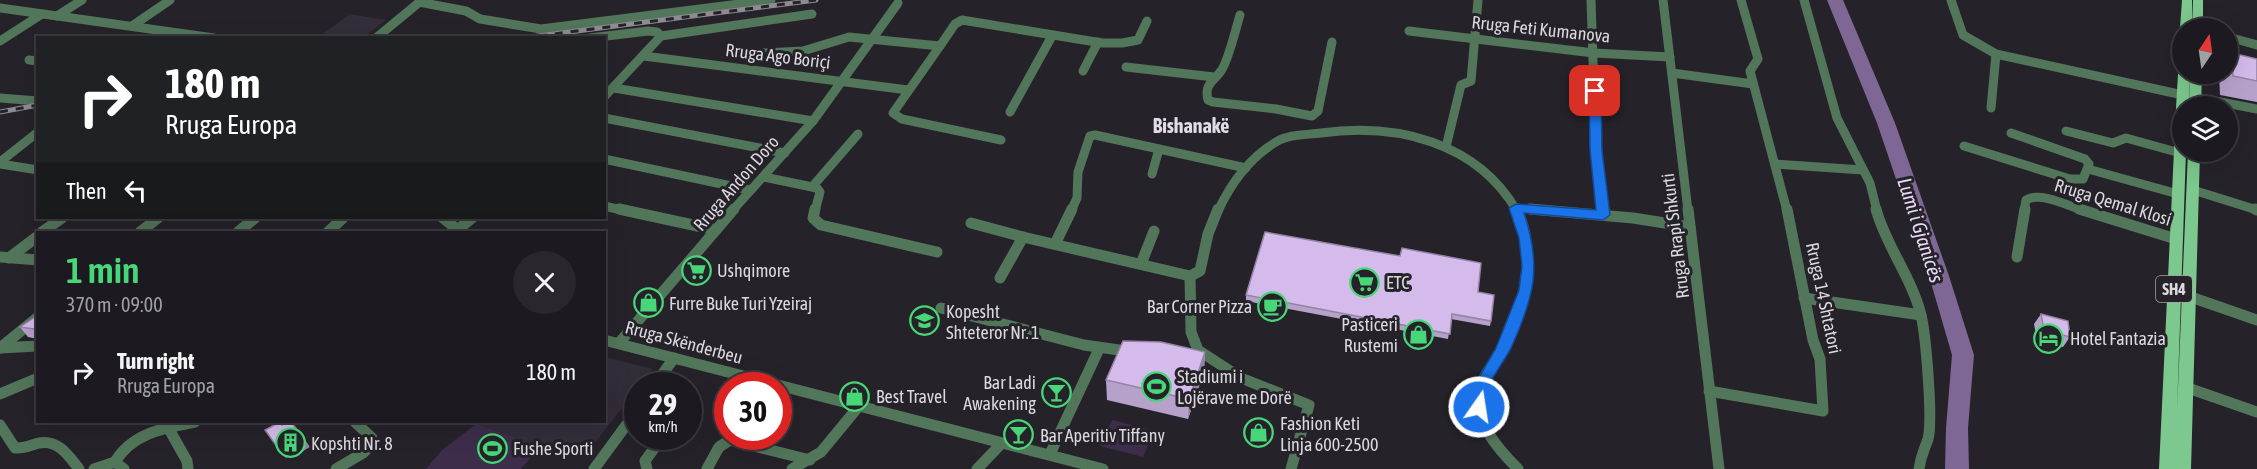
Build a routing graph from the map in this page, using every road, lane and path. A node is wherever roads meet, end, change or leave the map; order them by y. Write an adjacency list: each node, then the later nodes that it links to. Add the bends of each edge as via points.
1 (82, 0): 18 (street)
2 (170, 0): 22 (street)
3 (771, 0): 12 (street, via 541,29 480,19 466,11)
4 (1478, 0): 32 (street)
5 (1592, 0): 40 (street)
6 (1663, 0): 43 (street, Rruga Rrapi Shkurti)
7 (1741, 0): 49 (street, via 1757,55 1750,68)
8 (1804, 0): 82 (street, via 1837,118)
9 (1951, 0): 41 (street, via 1963,38)
10 (2187, 0): 19 (main road)
11 (2198, 0): 20 (main road)
12 (420, 1): 27 (street)
13 (898, 3): 31 (street, Rruga Andon Doro)
14 (0, 8): 15 (street)
15 (42, 14): 18 (street); 34 (street)
16 (812, 14): 29 (street)
17 (1240, 15): 47 (street, via 1222,71)
18 (57, 16): 22 (street)
19 (2186, 18)
20 (2198, 18)
21 (1147, 21): 35 (street, via 1138,40)
22 (132, 26): 23 (street)
23 (150, 29): 25 (street); 26 (street)
24 (1408, 31): 32 (street, Rruga Feti Kumanova)
25 (141, 36)
26 (200, 36)
27 (378, 36)
28 (606, 36): 29 (street, via 648,31)
29 (661, 36): 42 (street)
30 (1052, 36): 35 (street); 38 (street, via 962,20); 59 (street)
31 (872, 38): 38 (street); 39 (street, via 843,38 803,51); 48 (street, Rruga Andon Doro)
32 (1474, 39): 40 (street, Rruga Feti Kumanova); 70 (street, via 1471,81 1461,85)
33 (2238, 40): 37 (street)
34 (0, 41)
35 (1098, 42): 45 (street)
36 (1332, 42): 60 (street, via 1318,111)
37 (2257, 45)
38 (940, 46): 51 (street)
39 (764, 53)
40 (1594, 53): 43 (street, Rruga Feti Kumanova); 92 (street, via 1596,150)
41 (1996, 54): 54 (street); 57 (street)
42 (644, 56): 48 (street, Rruga Ago Boriçi); 50 (street)
43 (1670, 57): 46 (street, Rruga Rrapi Shkurti)
44 (1126, 66): 47 (street)
45 (1083, 71)
46 (1672, 73): 49 (street); 100 (street, Rruga Rrapi Shkurti)
47 (1214, 77): 60 (street, via 1206,92 1213,102)
48 (842, 80): 51 (street, Rruga Ago Boriçi); 62 (street, Rruga Andon Doro)
49 (1752, 84): 78 (street, Rruga 14 Shtatori)
50 (614, 88): 52 (street); 62 (street)
51 (908, 90): 68 (street, via 895,107 896,117)
52 (606, 94)
53 (0, 98): 55 (street)
54 (2172, 99)
55 (36, 101)
56 (2238, 107): 58 (street)
57 (1990, 108)
58 (2257, 109)
59 (1010, 112)
60 (1312, 116): 64 (street)
61 (606, 118): 73 (street)
62 (813, 121): 73 (street, Rruga Andon Doro)
63 (2066, 131): 72 (street, via 2113,143 2126,138)
64 (1329, 132): 70 (street, via 1383,130); 79 (street, via 1280,140)
65 (2011, 133): 80 (street, via 2085,159)
66 (36, 134): 77 (street)
67 (858, 134): 85 (street)
68 (1001, 140)
69 (1964, 146): 80 (street, via 2070,179 2083,178)
70 (1446, 147): 90 (street, via 1484,174)
71 (1159, 149): 79 (street); 83 (street); 111 (street, via 1090,136 1078,172 1077,198)
72 (2172, 149)
73 (784, 153): 84 (street, Rruga Andon Doro)
74 (606, 159): 86 (street)
75 (2185, 162): 88 (main road, SH4)
76 (2189, 162): 87 (main road, SH4)
77 (0, 163): 81 (street)
78 (1775, 164): 82 (street); 120 (street, Rruga 14 Shtatori)
79 (1246, 168): 117 (street, via 1215,215 1200,271)
80 (2088, 169): 88 (street)
81 (36, 170)
82 (1863, 170): 122 (street, via 1884,231)
83 (1152, 174)
84 (764, 177): 85 (street); 86 (street, Rruga Andon Doro)
85 (812, 186): 112 (street, via 820,192 813,218 821,225)
86 (750, 190): 101 (street, Rruga Andon Doro)
87 (2193, 190): 91 (street); 119 (main road, SH4)
88 (2178, 194): 110 (main road, SH4)
89 (606, 206): 101 (street)
90 (1516, 208): 92 (street); 159 (street, via 1526,238 1526,290 1503,348 1478,393 1486,428)
91 (2257, 210)
92 (1603, 215): 100 (street)
93 (61, 219): 102 (street)
94 (157, 219): 103 (street)
95 (254, 219): 104 (street)
96 (342, 219): 105 (street)
97 (444, 219): 106 (street)
98 (471, 219): 106 (street)
99 (971, 223): 109 (street)
100 (1690, 227): 135 (street, Rruga Rrapi Shkurti)
101 (716, 230): 126 (street, Rruga Andon Doro)
102 (43, 231)
103 (141, 231)
104 (239, 231)
105 (329, 231)
106 (457, 231)
107 (1154, 231): 116 (street)
108 (36, 237): 113 (street)
109 (1023, 237): 111 (street); 118 (street)
110 (2176, 239): 114 (street, Rruga Qemal Klosi, via 2031,197 2026,200); 162 (main road, SH4)
111 (1055, 244): 116 (street)
112 (937, 252)
113 (5, 257): 115 (street)
114 (2017, 257)
115 (36, 260)
116 (1141, 264): 117 (street)
117 (1190, 276): 158 (street, via 1192,352 1241,378 1309,405)
118 (1000, 278)
119 (2188, 297): 124 (street); 134 (main road, SH4)
120 (1804, 298): 122 (street); 135 (street, Rruga 14 Shtatori, via 1820,359 1823,411)
121 (940, 308): 129 (street)
122 (1921, 315): 161 (street, via 1929,399 1928,438)
123 (36, 319): 128 (street)
124 (2257, 320)
125 (606, 341): 126 (street, Rruga Skënderbeu)
126 (619, 344): 131 (street, Rruga Skënderbeu)
127 (36, 346): 128 (street)
128 (0, 348)
129 (1099, 349): 130 (street); 145 (street)
130 (1143, 353)
131 (674, 358): 132 (street); 137 (street, Rruga Skënderbeu)
132 (664, 372)
133 (36, 379): 136 (street)
134 (2185, 387): 138 (street); 163 (main road, SH4)
135 (1709, 391): 160 (street, Rruga Rrapi Shkurti)
136 (0, 394)
137 (859, 405): 143 (street, Rruga Skënderbeu); 146 (street)
138 (2257, 412)
139 (356, 423): 151 (street, via 373,443)
140 (166, 424): 147 (street, via 128,444 118,453); 150 (street)
141 (0, 425): 148 (street, via 15,448 51,442)
142 (624, 428): 152 (street)
143 (1001, 444): 145 (street, Rruga Skënderbeu); 156 (street)
144 (653, 450): 153 (street, via 645,461)
145 (1050, 454): 157 (street, Rruga Skënderbeu)
146 (810, 460): 154 (street, via 730,440 719,447); 155 (street)
147 (119, 465): 149 (street)
148 (79, 469)
149 (94, 469)
150 (189, 469)
151 (336, 469)
152 (594, 469)
153 (647, 469)
154 (707, 469)
155 (792, 469)
156 (977, 469)
157 (1103, 469)
158 (1291, 469)
159 (1518, 469)
160 (1719, 469)
161 (1919, 469)
162 (2167, 469)
163 (2182, 469)

